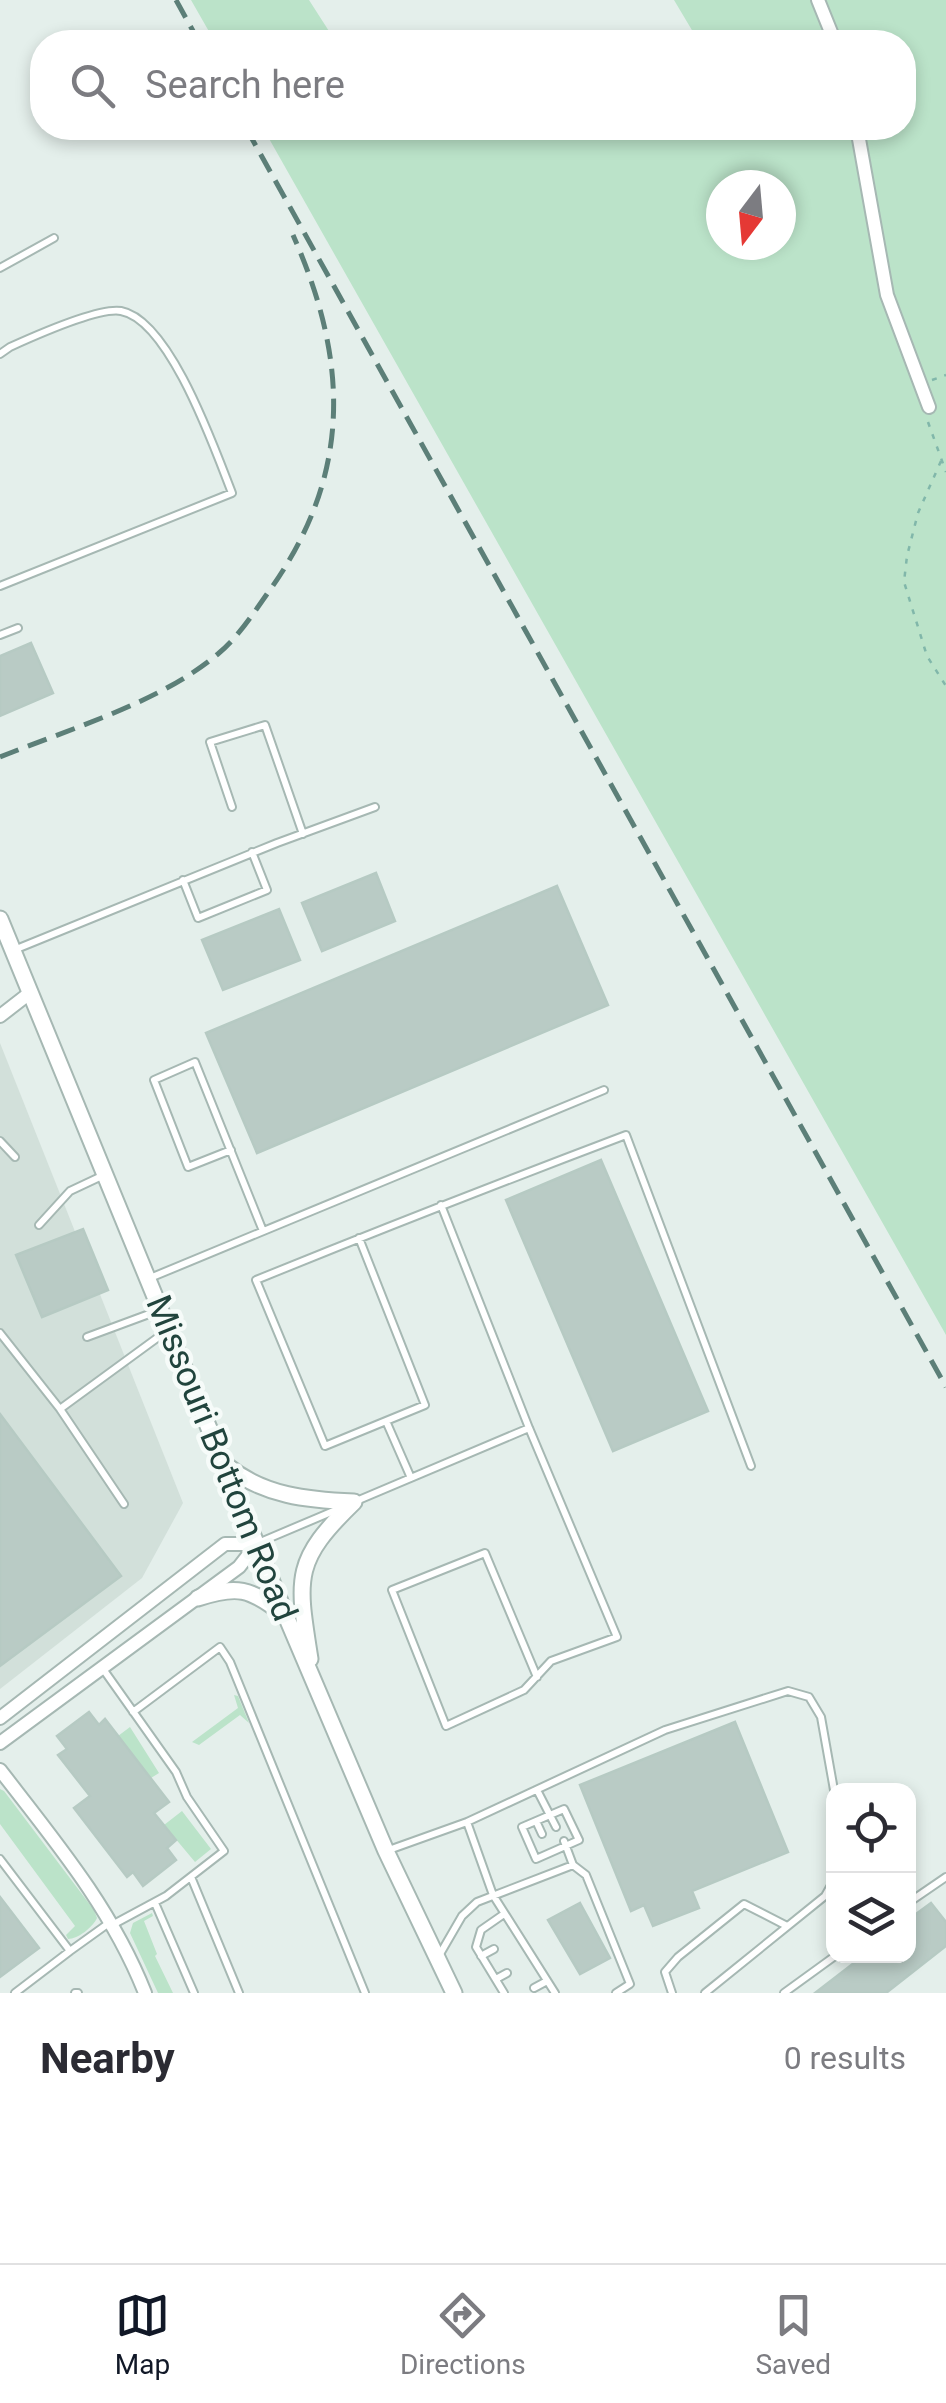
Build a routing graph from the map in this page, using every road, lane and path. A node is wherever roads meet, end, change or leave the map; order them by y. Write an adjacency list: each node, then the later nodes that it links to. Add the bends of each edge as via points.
1 (818, 0): 2 (street)
2 (831, 30)
3 (859, 140): 7 (street, via 887,294)
4 (54, 238): 5 (lane)
5 (0, 268)
6 (0, 354): 9 (lane, via 90,316 120,311 146,325 196,399 232,492)
7 (929, 407)
8 (946, 472): 12 (path, via 941,461 918,512 904,582 927,656)
9 (0, 586)
10 (18, 628): 11 (lane)
11 (0, 634)
12 (946, 686)
13 (232, 807): 15 (lane, via 210,742 265,725)
14 (375, 807): 15 (lane)
15 (302, 834): 16 (lane)
16 (252, 852): 17 (lane); 17 (lane, via 267,890 198,918)
17 (183, 880): 19 (lane)
18 (0, 919): 19 (street, Missouri Bottom Road)
19 (13, 950): 20 (street, Missouri Bottom Road)
20 (31, 992): 21 (street); 26 (street, Missouri Bottom Road)
21 (0, 1016)
22 (604, 1090): 29 (lane)
23 (0, 1141): 25 (lane)
24 (231, 1150): 24 (lane, via 195,1062 154,1080 188,1167); 29 (lane)
25 (14, 1157)
26 (106, 1174): 28 (lane, via 70,1192); 31 (street, Missouri Bottom Road)
27 (441, 1205): 30 (lane); 38 (lane); 40 (lane, via 626,1135)
28 (39, 1225)
29 (263, 1231): 31 (lane)
30 (359, 1238): 37 (lane, via 425,1405); 37 (lane, via 256,1280 325,1446)
31 (148, 1279): 32 (street, Missouri Bottom Road)
32 (161, 1310): 33 (street, Missouri Bottom Road); 35 (lane)
33 (169, 1329): 36 (lane); 39 (street, Missouri Bottom Road)
34 (0, 1334): 36 (lane)
35 (87, 1336)
36 (60, 1409): 43 (lane)
37 (386, 1421): 41 (lane)
38 (529, 1428): 41 (lane); 48 (lane, via 617,1637 552,1661)
39 (224, 1464): 42 (street, via 278,1494); 44 (street, Missouri Bottom Road)
40 (751, 1466)
41 (411, 1478): 42 (lane)
42 (354, 1502): 44 (lane); 49 (street, via 320,1535 305,1564 301,1590)
43 (124, 1504)
44 (257, 1544): 45 (street); 46 (street, Missouri Bottom Road); 51 (street, via 224,1544)
45 (198, 1598): 46 (street, via 228,1588 248,1592); 47 (street)
46 (286, 1616): 49 (street, Missouri Bottom Road)
47 (103, 1669): 50 (lane); 52 (street)
48 (536, 1677): 48 (lane, via 524,1690 446,1726 392,1590 485,1553)
49 (313, 1678): 62 (street, Missouri Bottom Road)
50 (133, 1712): 66 (lane, via 224,1851); 91 (lane, via 220,1647)
51 (0, 1718)
52 (0, 1743)
53 (0, 1770): 72 (street)
54 (833, 1783): 55 (lane, via 822,1717 810,1697 788,1691 665,1730)
55 (537, 1790): 56 (lane); 58 (lane)
56 (550, 1815): 57 (lane); 59 (lane); 61 (lane, via 564,1808 579,1840)
57 (536, 1821): 60 (lane); 61 (lane, via 522,1827 536,1859)
58 (467, 1822): 62 (lane); 68 (lane)
59 (556, 1827)
60 (542, 1834)
61 (565, 1844): 64 (lane)
62 (386, 1851): 79 (street, Missouri Bottom Road)
63 (0, 1859): 77 (lane)
64 (572, 1865): 68 (lane); 95 (lane, via 586,1875 630,1984)
65 (946, 1876): 69 (lane)
66 (191, 1877): 70 (lane); 90 (lane)
67 (826, 1894): 73 (lane)
68 (493, 1895): 71 (lane); 79 (lane, via 462,1916)
69 (916, 1897)
70 (154, 1902): 72 (lane); 89 (lane)
71 (504, 1914): 74 (lane); 78 (lane, via 480,1930 476,1948)
72 (113, 1922): 77 (lane); 88 (street)
73 (787, 1926): 96 (lane, via 744,1904 665,1972); 97 (lane)
74 (517, 1934): 75 (lane); 80 (lane)
75 (508, 1940)
76 (494, 1949): 78 (lane)
77 (70, 1952): 87 (lane)
78 (482, 1956): 84 (lane)
79 (437, 1959): 92 (street, Missouri Bottom Road)
80 (534, 1959): 82 (lane); 85 (lane)
81 (826, 1963): 98 (lane)
82 (522, 1965)
83 (507, 1972): 84 (lane)
84 (496, 1979): 93 (lane)
85 (547, 1981): 86 (lane); 94 (lane)
86 (534, 1988)
87 (15, 1993)
88 (146, 1993)
89 (194, 1993)
90 (239, 1993)
91 (365, 1993)
92 (454, 1993)
93 (504, 1993)
94 (555, 1993)
95 (616, 1993)
96 (672, 1993)
97 (704, 1993)
98 (784, 1993)

